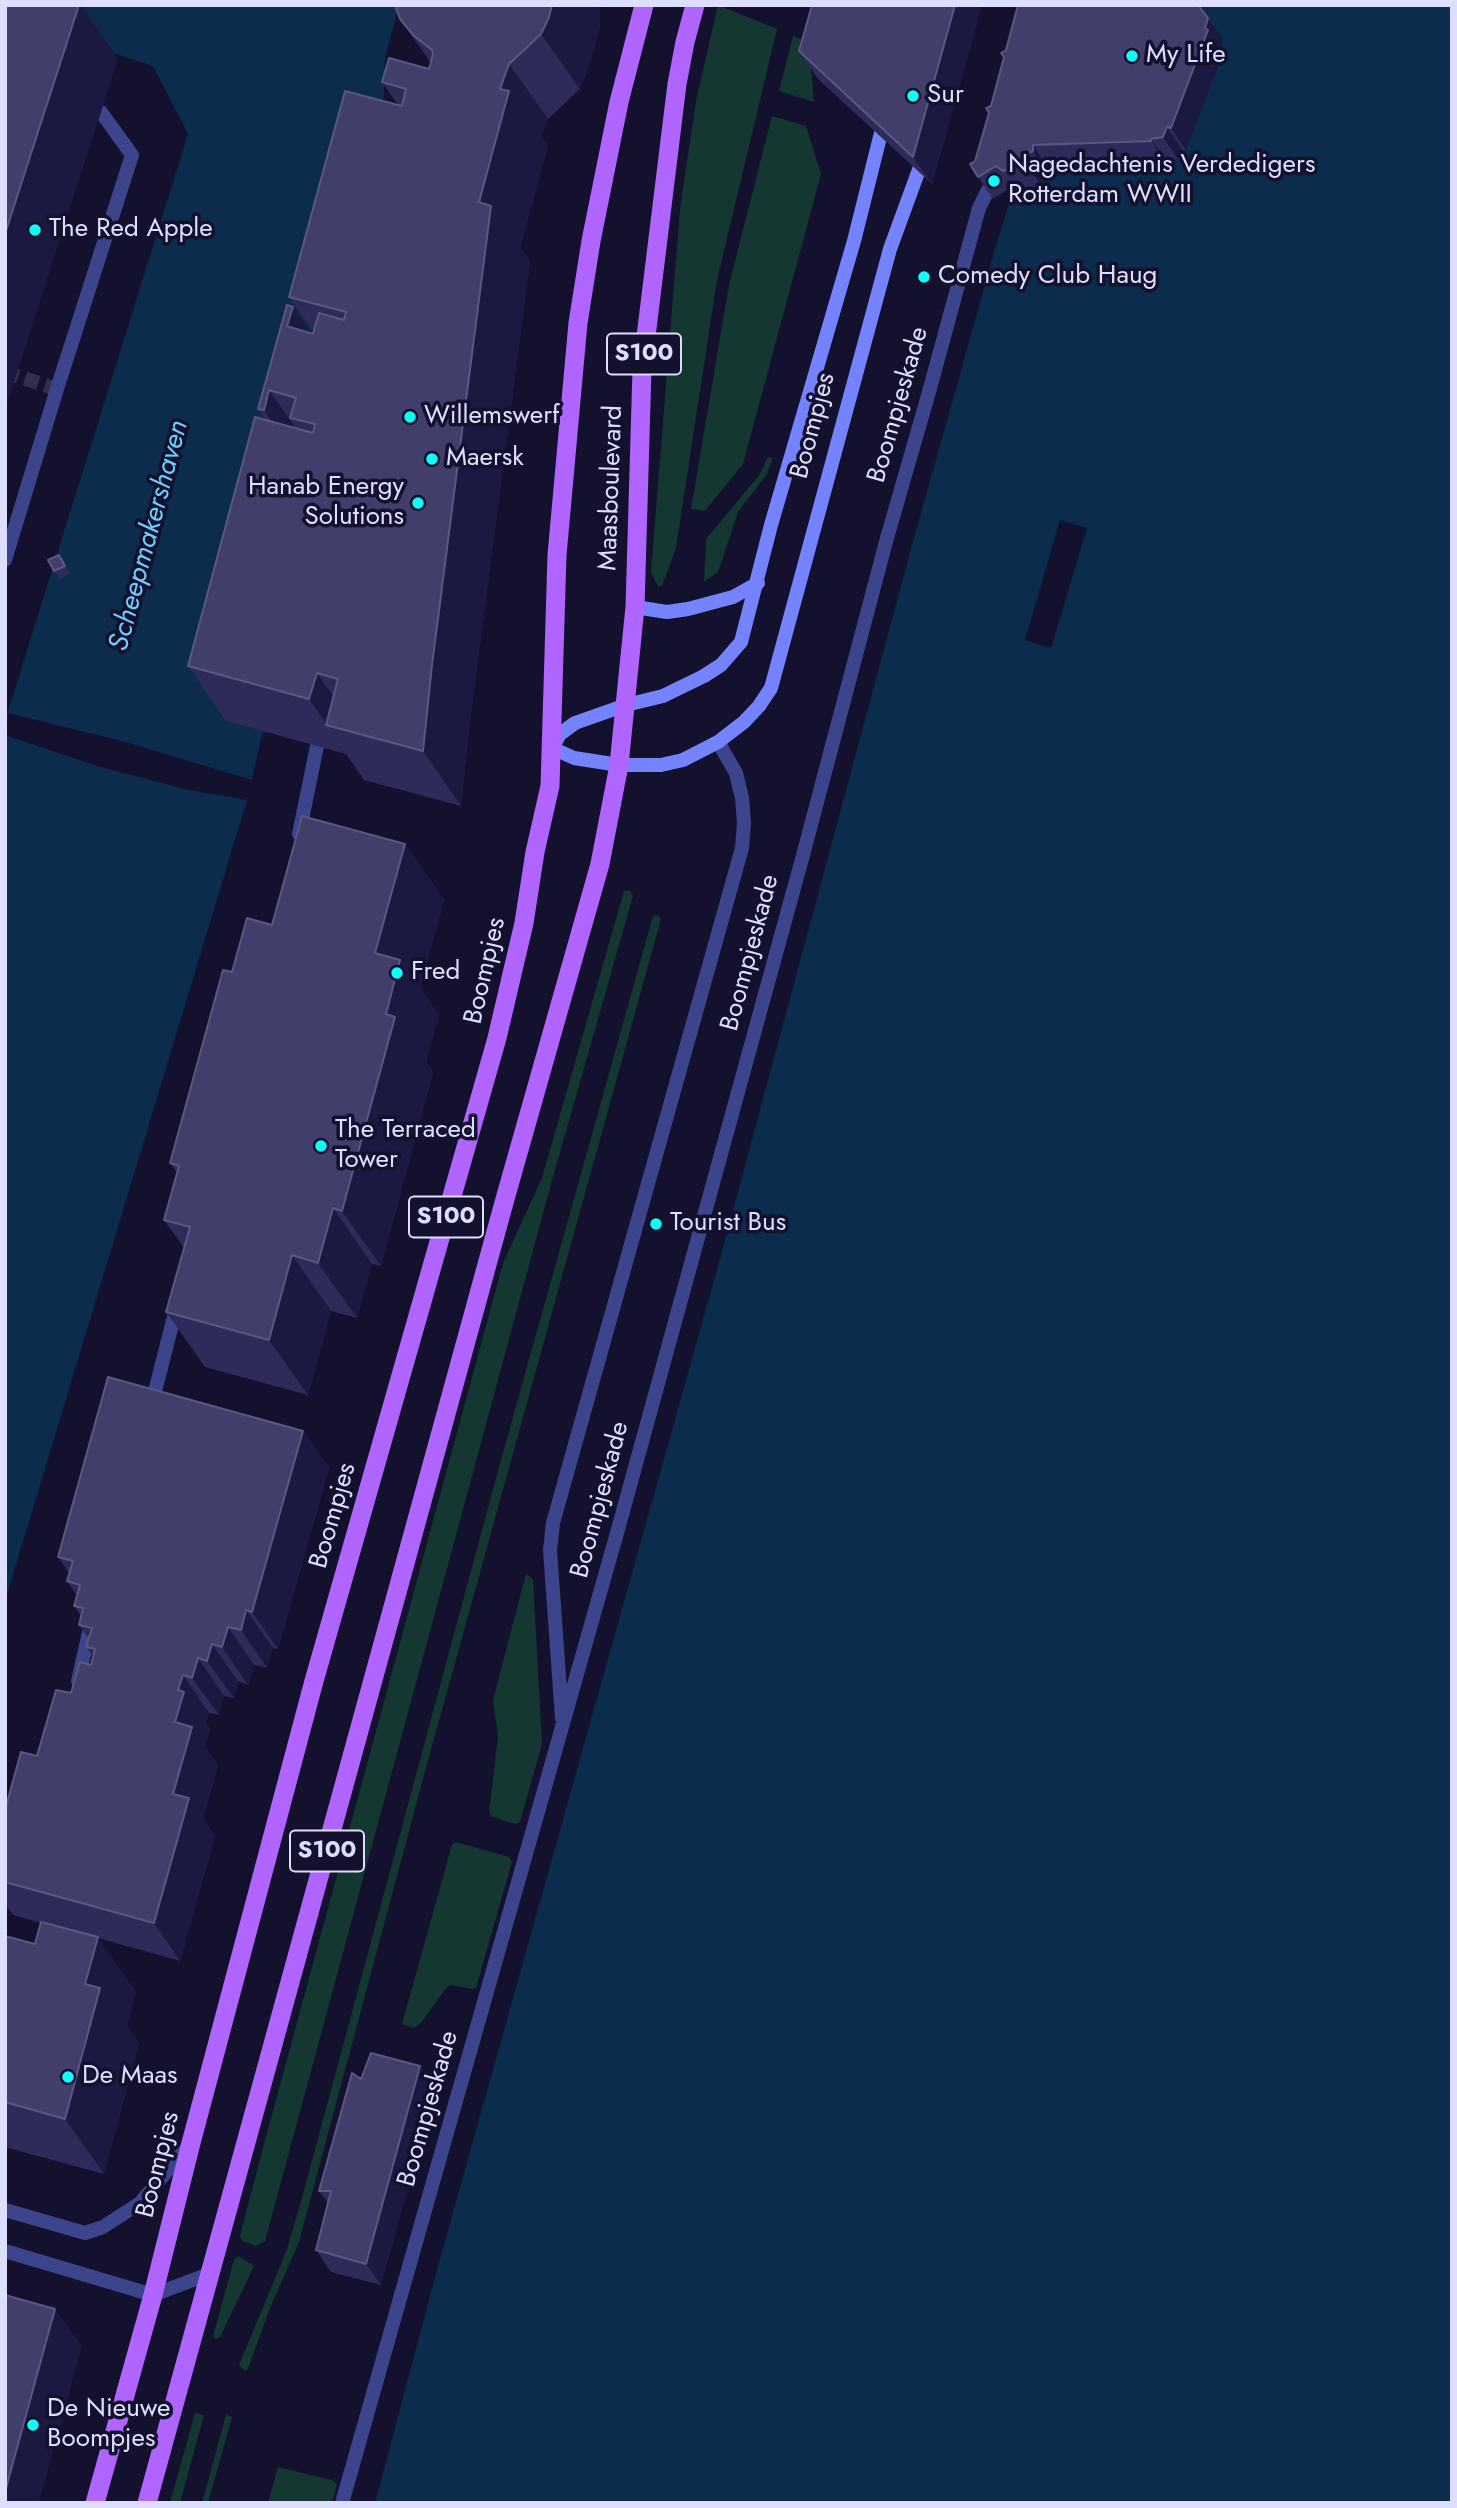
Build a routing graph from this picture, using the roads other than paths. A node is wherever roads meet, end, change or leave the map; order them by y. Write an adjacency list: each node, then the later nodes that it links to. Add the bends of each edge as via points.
1 (644, 5): 13 (main road, Maasboulevard / S100, via 617,115 578,323 557,555)
2 (695, 5): 9 (main road, Maasboulevard / S100, via 677,84 642,369)
3 (888, 104): 8 (main road, Boompjes)
4 (102, 112): 7 (street, via 132,155)
5 (927, 147): 11 (main road, Boompjes, via 890,249 771,688 753,714)
6 (988, 190): 20 (street, Boompjeskade, via 979,208 887,538)
7 (5, 560)
8 (758, 583): 9 (main road, via 733,597 688,609 667,612); 10 (main road, Boompjes, via 741,642 721,665 663,696)
9 (635, 607): 10 (main road, Maasboulevard / S100)
10 (626, 705): 13 (main road, Boompjes, via 575,723 560,734); 14 (main road, Maasboulevard / S100)
11 (718, 742): 14 (main road, Boompjes, via 683,760); 20 (street, Boompjeskade, via 736,774 742,798 742,848 551,1537)
12 (317, 746): 15 (street)
13 (552, 748): 14 (main road, Boompjes, via 574,758); 21 (main road, Boompjes / S100, via 550,786 497,1038 314,1681)
14 (619, 765): 24 (main road, S100, via 600,864)
15 (297, 845)
16 (179, 1297): 17 (street)
17 (148, 1418)
18 (97, 1598): 19 (street)
19 (76, 1689)
20 (563, 1730): 28 (street, Boompjeskade)
21 (191, 2143): 22 (street, via 140,2203 103,2227 85,2233); 25 (main road, Boompjes / S100)
22 (5, 2210)
23 (5, 2251): 25 (street)
24 (209, 2274): 25 (street); 27 (main road, S100)
25 (153, 2295): 26 (main road, Boompjes / S100)
26 (95, 2503)
27 (147, 2503)
28 (342, 2503)

